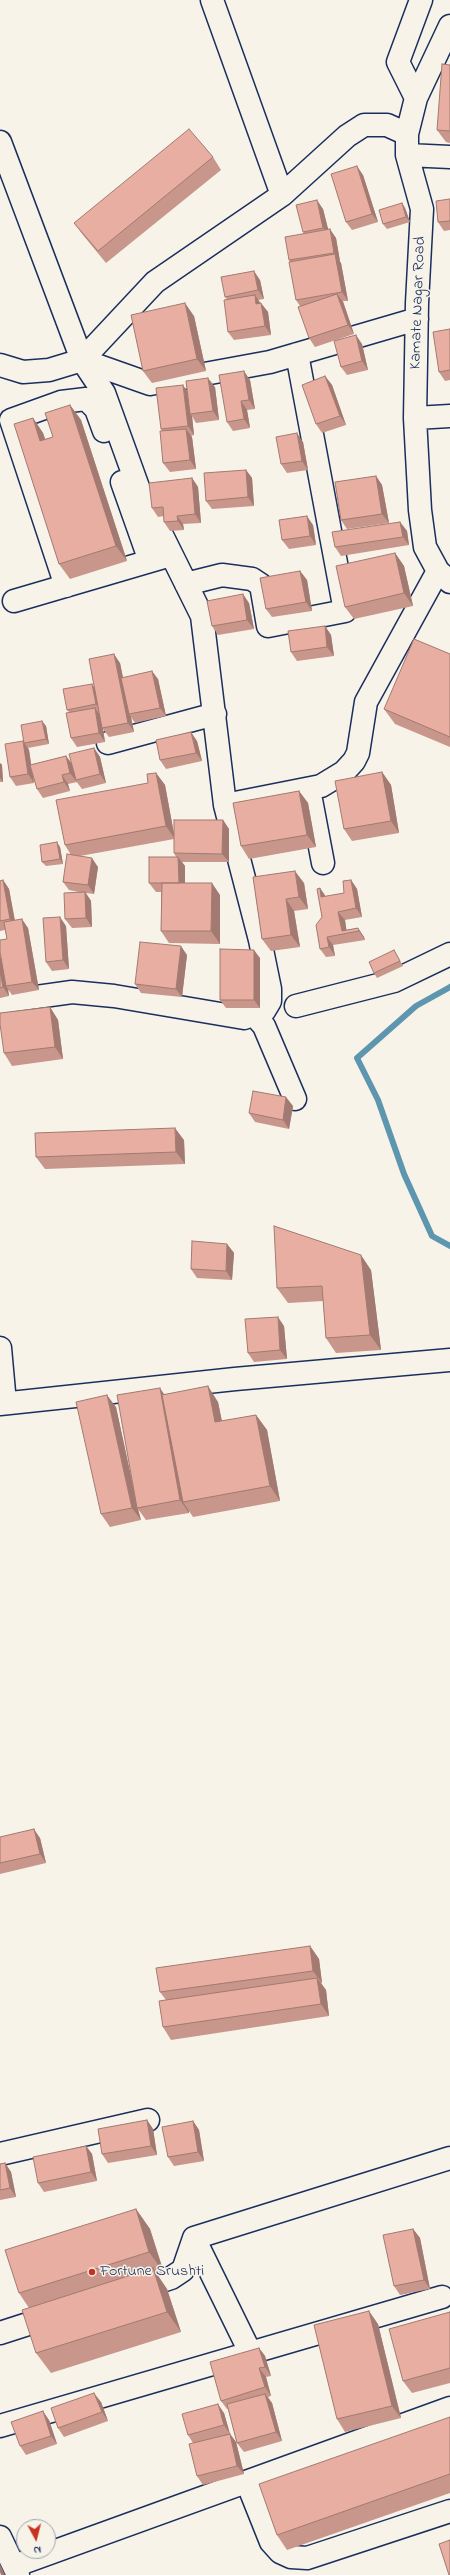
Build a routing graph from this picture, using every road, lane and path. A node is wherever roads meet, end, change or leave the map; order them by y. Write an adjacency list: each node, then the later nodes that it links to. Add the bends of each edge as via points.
1 (212, 0): 8 (street)
2 (421, 0): 4 (street, via 398,62)
3 (450, 26): 4 (street, Kamate Nagar Road)
4 (416, 98): 6 (street, Kamate Nagar Road)
5 (0, 142): 11 (street)
6 (407, 145): 7 (street); 8 (street, via 387,125 364,125 347,136); 9 (street, Kamate Nagar Road, via 422,209)
7 (450, 157)
8 (282, 195): 11 (street, via 155,282)
9 (417, 319): 10 (street); 14 (street, Kamate Nagar Road)
10 (296, 354): 11 (street, via 270,362 150,384); 18 (street, via 345,611 268,626 261,585 252,579 222,575)
11 (82, 360): 12 (street, via 49,370 23,372); 15 (street, via 104,393 138,487)
12 (0, 366)
13 (450, 416): 14 (street)
14 (415, 418): 17 (street, Kamate Nagar Road, via 421,518 426,547)
15 (171, 555): 16 (street); 18 (street)
16 (150, 561): 19 (street); 19 (street, via 96,409 86,399 61,402 11,420)
17 (444, 576): 23 (street, via 366,702 358,753 354,762 332,781)
18 (186, 584): 21 (street, via 202,616)
19 (66, 586): 20 (street)
20 (14, 600)
21 (215, 714): 22 (street); 24 (street)
22 (108, 743)
23 (309, 789): 24 (street); 25 (street)
24 (226, 805): 29 (street, via 270,989 270,1000 264,1011)
25 (323, 863)
26 (450, 954): 28 (street, via 394,981)
27 (0, 1002): 29 (street, via 72,992 151,1002 232,1017)
28 (296, 1006)
29 (255, 1016): 30 (street, via 264,1026)
30 (296, 1099)
31 (0, 1348): 33 (street)
32 (450, 1360): 33 (street, via 235,1379)
33 (2, 1404)
34 (148, 2120): 35 (street)
35 (0, 2154)
36 (450, 2158): 37 (street)
37 (194, 2238): 38 (street, via 183,2270 171,2278); 42 (street)
38 (119, 2295)
39 (442, 2297): 42 (street)
40 (74, 2309): 41 (street)
41 (0, 2333)
42 (250, 2352): 44 (street)
43 (450, 2408): 45 (street)
44 (0, 2426)
45 (247, 2482): 46 (street, via 272,2542 280,2552 291,2557 307,2558); 48 (street)
46 (450, 2511)
47 (0, 2538): 48 (street)
48 (16, 2571)

